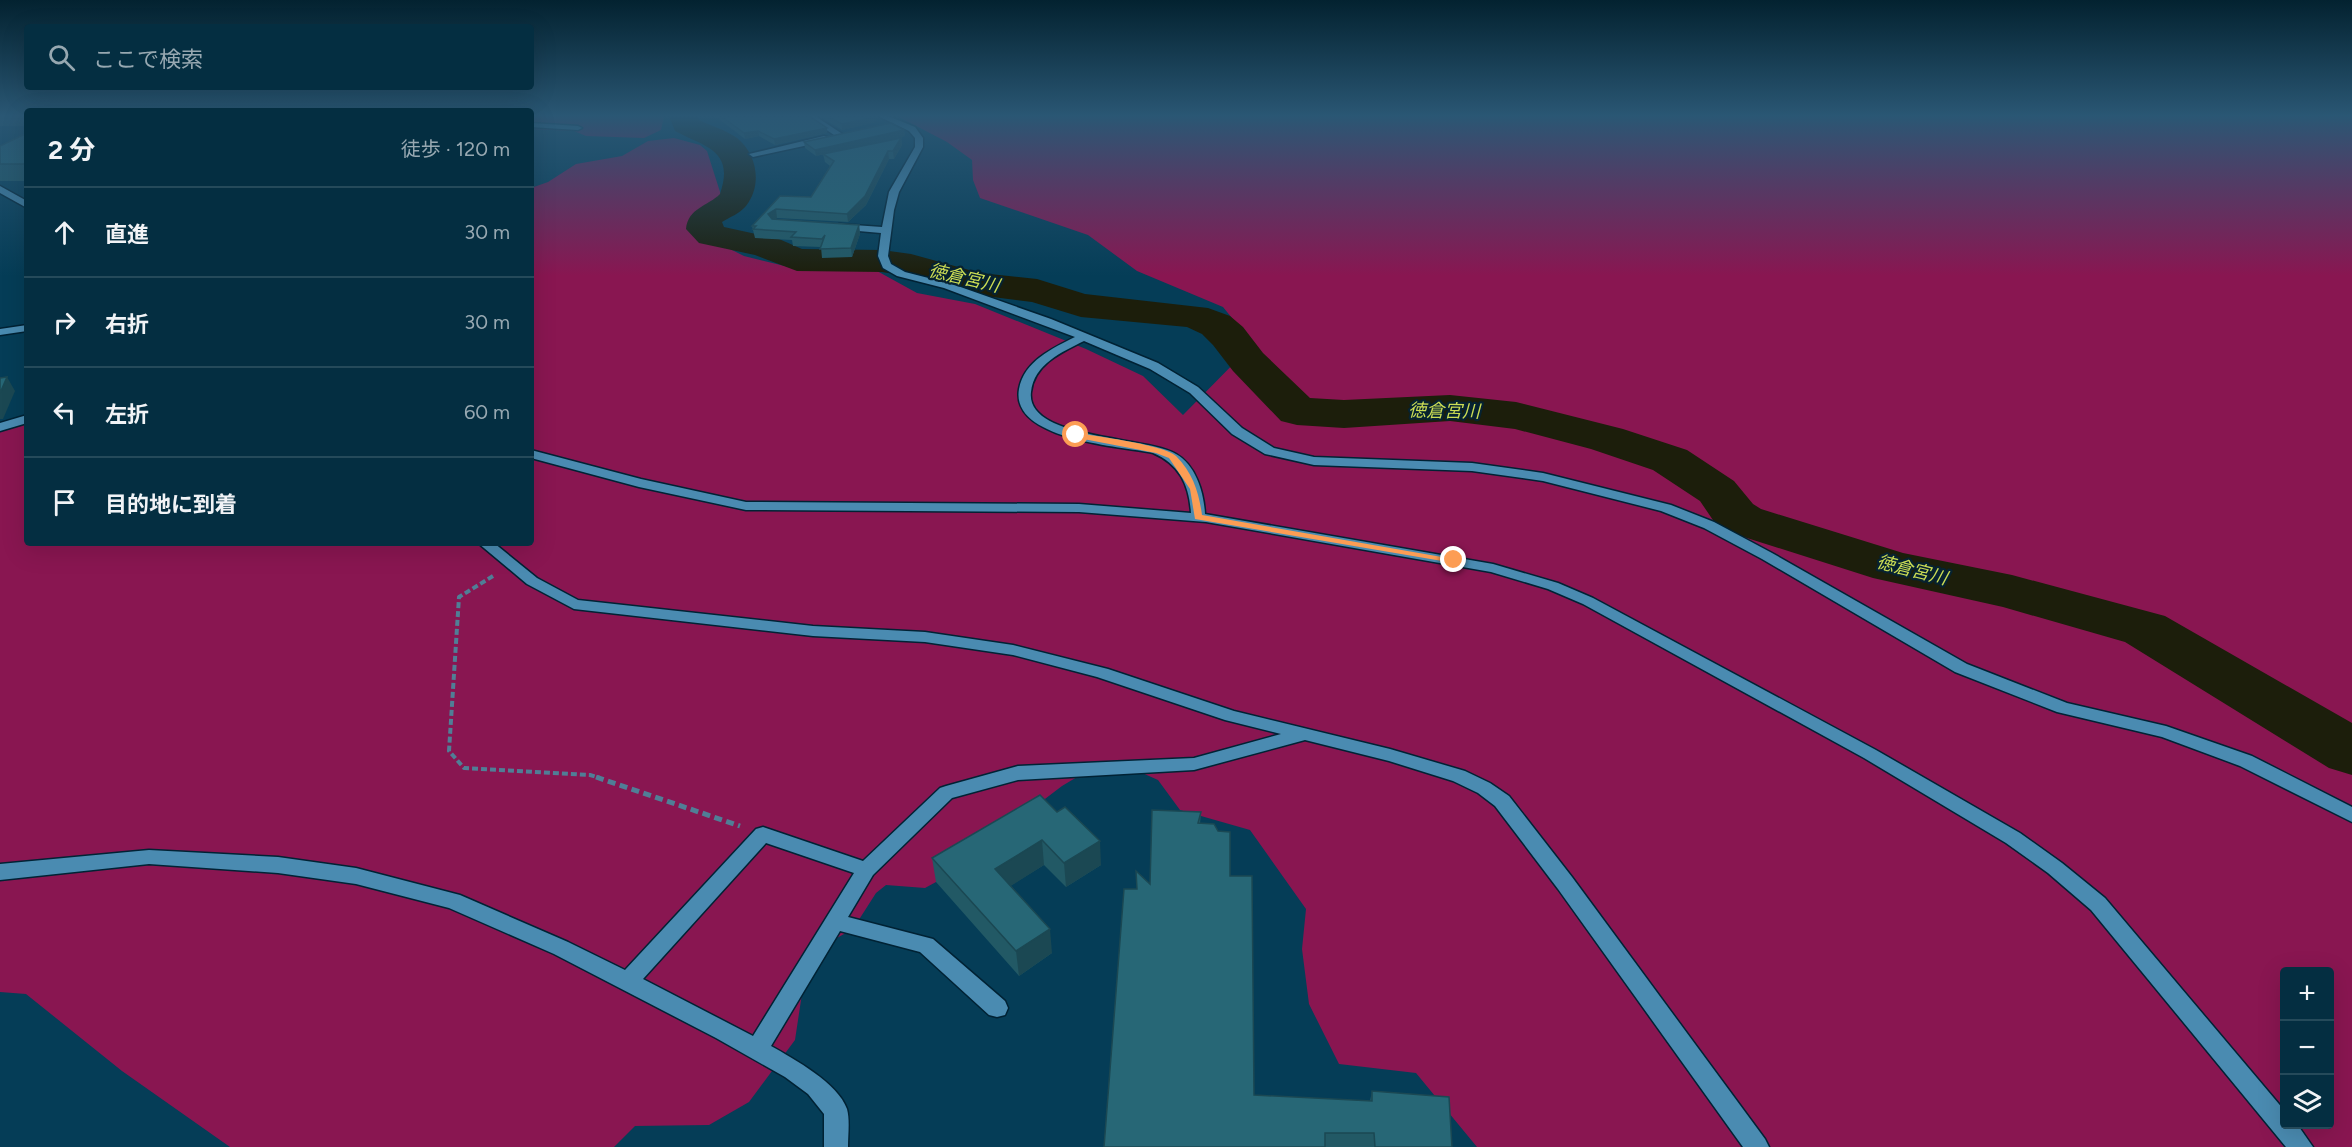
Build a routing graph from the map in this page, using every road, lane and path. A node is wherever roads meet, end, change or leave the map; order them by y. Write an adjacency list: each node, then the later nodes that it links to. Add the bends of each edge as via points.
1 (906, 170): 5 (street, via 894,192)
2 (0, 189): 3 (street)
3 (24, 203)
4 (832, 226): 5 (street)
5 (887, 230): 8 (street, via 884,256 887,266 900,274 948,286)
6 (24, 328): 7 (street)
7 (0, 332)
8 (1085, 336): 12 (street, via 1048,356 1030,372 1025,405 1047,425 1172,456 1194,489); 16 (street, via 1154,366 1194,390 1237,431 1255,444 1288,458 1472,467 1543,477 1666,508 1709,525 1767,556 1961,668 2063,708 2166,732 2246,761)
9 (24, 420): 10 (street)
10 (0, 427)
11 (534, 455): 12 (street, via 746,506 1079,508)
12 (1198, 517): 26 (street, via 1454,560 1553,586 1598,606 1870,754 2013,838 2098,904)
13 (489, 546): 14 (street)
14 (511, 564): 15 (street, via 531,581 574,604 1013,650); 17 (path, via 459,597 449,751 464,768 590,775)
15 (1305, 735): 18 (street, via 1194,764 1018,773 946,793); 25 (street, via 1459,776 1502,801)
16 (2352, 815)
17 (764, 834): 18 (street); 21 (street)
18 (866, 870): 20 (street)
19 (0, 872): 21 (street, via 149,857 322,870 453,902 561,948)
20 (835, 922): 22 (street, via 926,945); 23 (street)
21 (627, 982): 23 (street)
22 (997, 1008)
23 (758, 1050): 24 (street, via 793,1070 836,1111)
24 (836, 1147)
25 (1757, 1147)
26 (2301, 1147)

